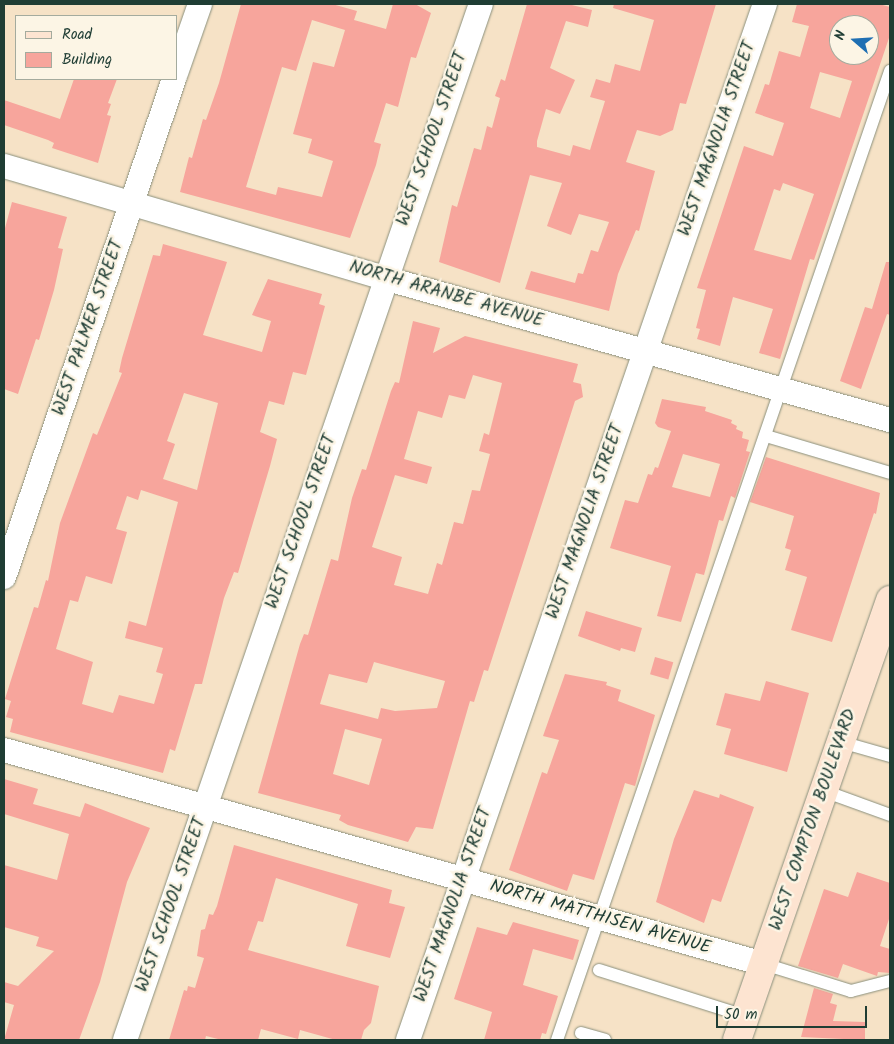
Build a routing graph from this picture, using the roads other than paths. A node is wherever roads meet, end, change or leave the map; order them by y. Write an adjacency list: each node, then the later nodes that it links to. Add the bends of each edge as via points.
1 (200, 4): 4 (street)
2 (481, 4): 9 (street, WEST SCHOOL STREET)
3 (765, 4): 10 (street, WEST MAGNOLIA STREET)
4 (178, 67)
5 (890, 71): 11 (lane)
6 (174, 80): 8 (street, WEST PALMER STREET)
7 (4, 166): 8 (street, NORTH ARANBE AVENUE)
8 (132, 202): 9 (street, NORTH ARANBE AVENUE); 15 (street, WEST PALMER STREET)
9 (384, 278): 10 (street, NORTH ARANBE AVENUE); 21 (street, WEST SCHOOL STREET)
10 (646, 350): 11 (street, NORTH ARANBE AVENUE); 23 (street, WEST MAGNOLIA STREET)
11 (782, 389): 12 (street, NORTH ARANBE AVENUE); 13 (lane)
12 (890, 420)
13 (766, 436): 14 (lane); 24 (lane)
14 (890, 473)
15 (4, 577)
16 (890, 600): 17 (main road, WEST COMPTON BOULEVARD)
17 (841, 742): 19 (lane); 20 (main road, WEST COMPTON BOULEVARD)
18 (4, 750): 21 (street, NORTH MATTHISEN AVENUE)
19 (890, 756)
20 (824, 791): 22 (lane); 25 (main road, WEST COMPTON BOULEVARD)
21 (206, 807): 23 (street, NORTH MATTHISEN AVENUE); 30 (street, WEST SCHOOL STREET)
22 (890, 815)
23 (462, 879): 24 (street, NORTH MATTHISEN AVENUE); 31 (street, WEST MAGNOLIA STREET)
24 (600, 918): 25 (street, NORTH MATTHISEN AVENUE); 32 (lane)
25 (764, 964): 27 (lane, via 851,991); 28 (main road, WEST COMPTON BOULEVARD)
26 (599, 970): 28 (lane)
27 (890, 981)
28 (741, 1028)
29 (581, 1033): 33 (lane)
30 (125, 1040)
31 (408, 1040)
32 (557, 1040)
33 (605, 1040)

